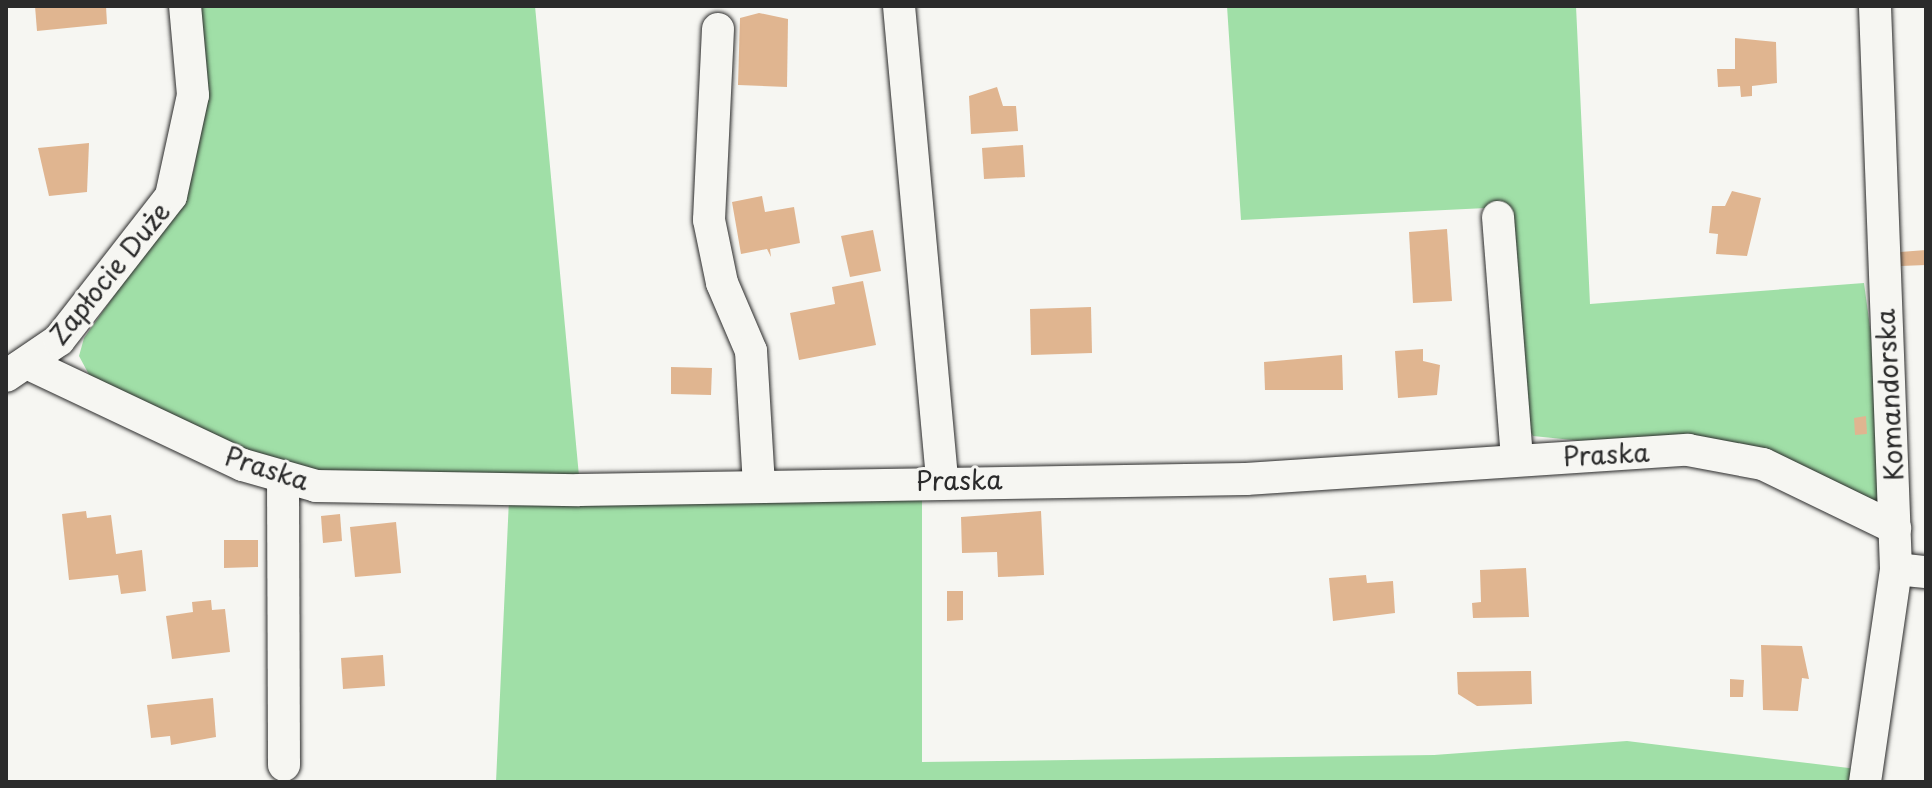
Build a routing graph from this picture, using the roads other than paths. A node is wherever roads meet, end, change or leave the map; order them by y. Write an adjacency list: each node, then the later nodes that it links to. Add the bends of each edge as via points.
1 (185, 6): 6 (street, Zapłocie Duże, via 193,95 171,196 92,302)
2 (899, 6): 9 (street)
3 (1875, 6): 11 (street, Komandorska)
4 (718, 29): 10 (street, via 709,220 722,283 751,351)
5 (1498, 217): 7 (street)
6 (15, 365): 8 (street, Praska)
7 (1517, 459): 9 (street, Praska, via 1246,479); 11 (street, Praska, via 1729,455)
8 (283, 479): 10 (street, Praska, via 365,489); 13 (street)
9 (942, 479): 10 (street, Praska)
10 (759, 486)
11 (1895, 528): 12 (street, Komandorska)
12 (1911, 571): 14 (street, Komandorska)
13 (284, 765)
14 (1865, 782)

